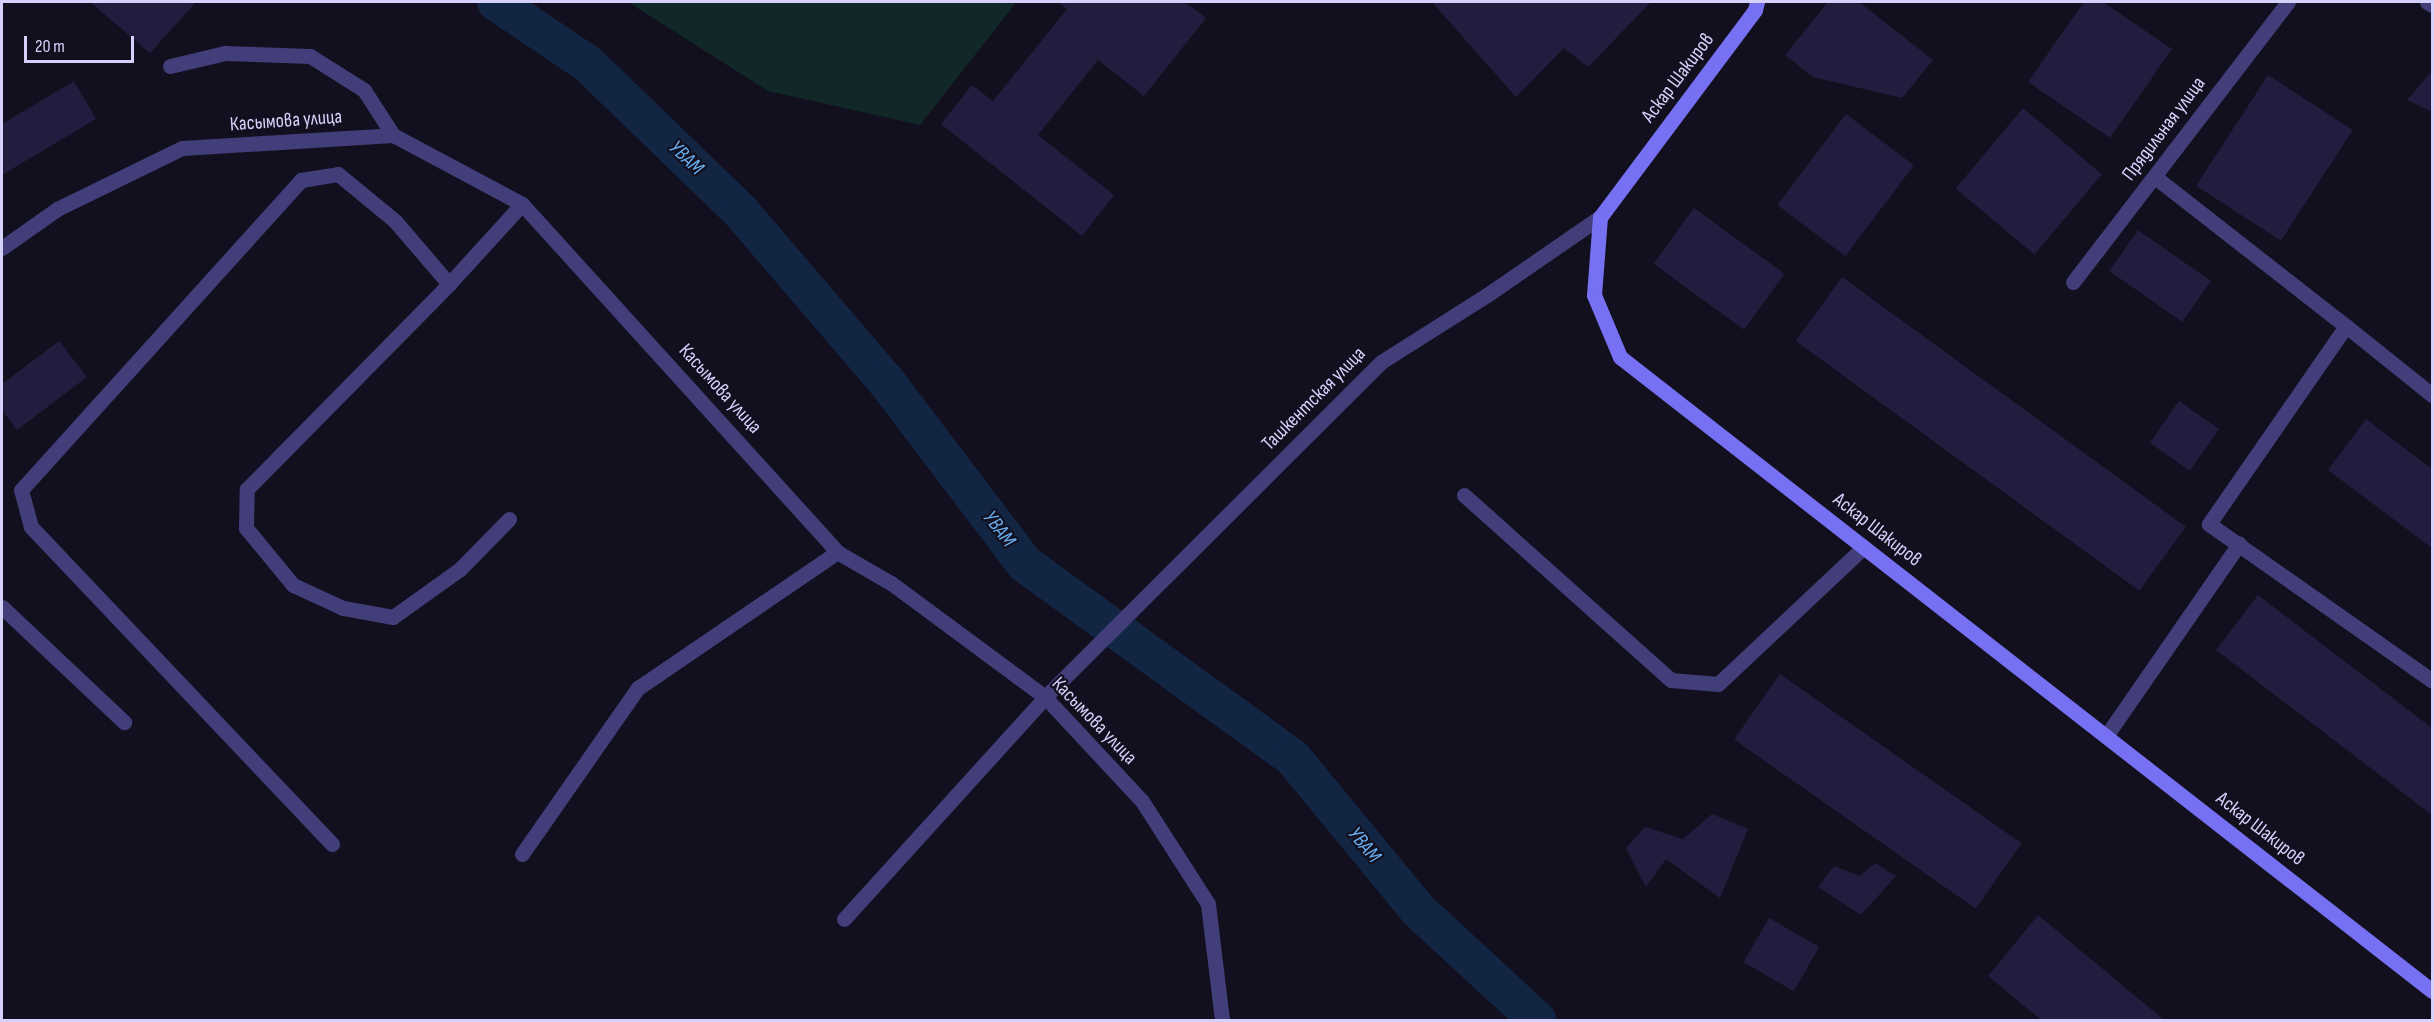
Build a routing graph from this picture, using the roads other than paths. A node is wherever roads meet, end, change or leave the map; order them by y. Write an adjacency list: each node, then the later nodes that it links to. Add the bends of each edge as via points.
1 (2288, 2): 7 (street, Прядильная улица)
2 (2427, 2): 4 (street)
3 (1758, 4): 9 (main road, Аскар Шакиров)
4 (2433, 5)
5 (170, 66): 6 (street, via 225,53 310,56 364,90)
6 (393, 135): 8 (street, Касымова улица); 10 (street, Касымова улица, via 182,148 57,209)
7 (2155, 177): 11 (street, Прядильная улица); 13 (street)
8 (522, 204): 12 (street); 19 (street, Касымова улица)
9 (1600, 217): 18 (main road, Аскар Шакиров, via 1594,295 1620,357); 22 (street, Ташкентская улица, via 1381,362)
10 (2, 248)
11 (2073, 282)
12 (449, 284): 16 (street, via 247,489 246,528 293,585 343,608 393,617 460,569); 25 (street, via 395,221 338,174 301,180 21,490 31,527)
13 (2346, 326): 14 (street); 17 (street, via 2209,524)
14 (2433, 395)
15 (1464, 495): 18 (street, via 1671,681 1718,684)
16 (509, 519)
17 (2239, 544): 21 (street); 24 (street)
18 (1864, 547): 24 (main road, Аскар Шакиров)
19 (837, 552): 22 (street, Касымова улица, via 891,583); 26 (street, via 638,688)
20 (2, 607): 23 (street)
21 (2433, 681)
22 (1045, 697): 27 (street, Ташкентская улица); 29 (street, Касымова улица, via 1142,801 1208,904)
23 (124, 722)
24 (2106, 736): 28 (main road, Аскар Шакиров)
25 (332, 844)
26 (522, 854)
27 (844, 919)
28 (2433, 991)
29 (1222, 1020)

